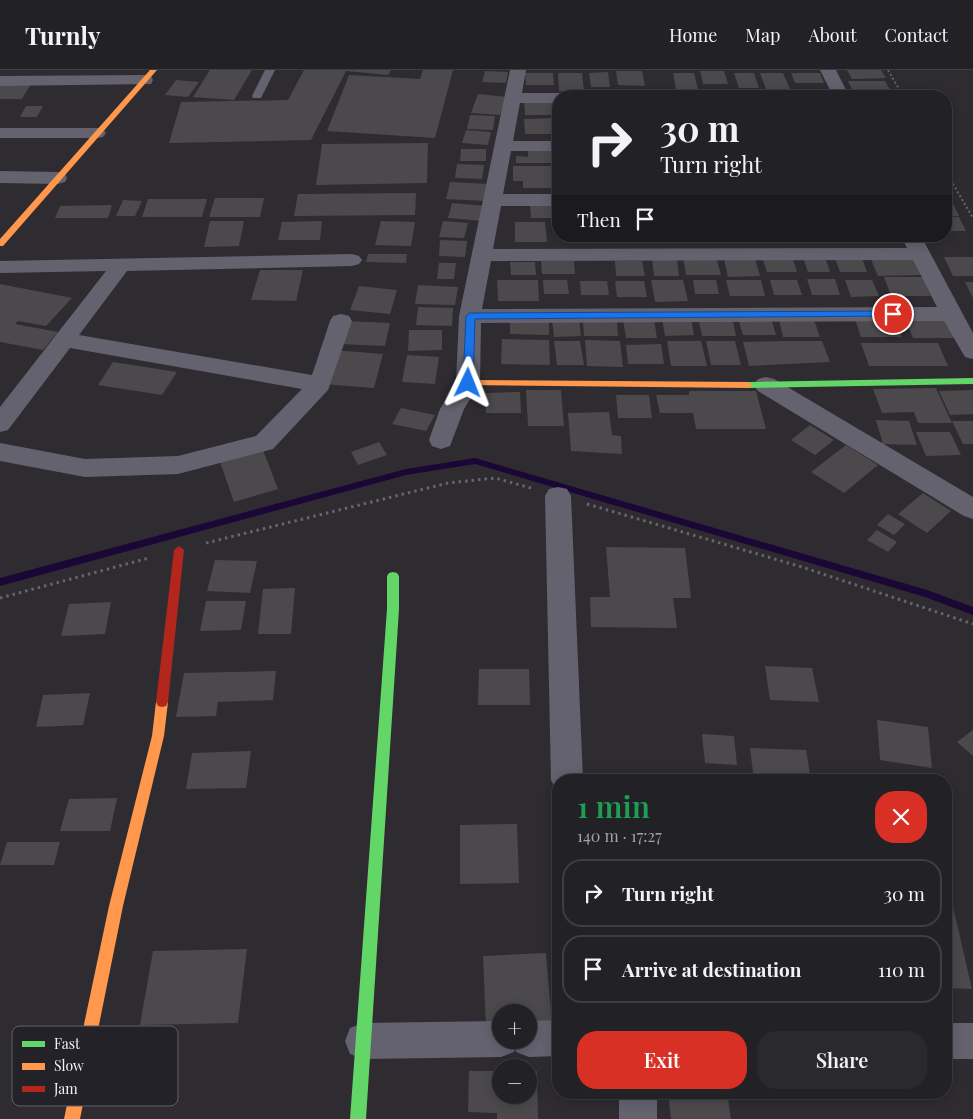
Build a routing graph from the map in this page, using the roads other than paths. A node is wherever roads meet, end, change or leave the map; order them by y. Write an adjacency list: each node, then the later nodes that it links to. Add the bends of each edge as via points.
1 (270, 70): 7 (lane)
2 (518, 70): 8 (street)
3 (828, 70): 6 (street)
4 (149, 75): 5 (street); 11 (street)
5 (0, 81)
6 (838, 90)
7 (257, 96)
8 (513, 98): 9 (street); 12 (street)
9 (552, 98)
10 (0, 133): 11 (street)
11 (97, 133): 15 (street)
12 (503, 146): 13 (street); 16 (street)
13 (552, 146)
14 (0, 177): 15 (street)
15 (58, 178): 18 (street)
16 (493, 200): 17 (street); 20 (street)
17 (552, 200)
18 (0, 244)
19 (916, 245): 20 (street); 24 (street)
20 (482, 255): 25 (street)
21 (352, 260): 22 (street)
22 (121, 265): 23 (street); 27 (street)
23 (0, 267)
24 (951, 314): 25 (street); 28 (street)
25 (470, 316): 30 (street)
26 (341, 321): 31 (street)
27 (64, 340): 31 (street); 33 (street)
28 (973, 352)
29 (973, 381): 32 (street)
30 (468, 383): 32 (street); 34 (street, via 452,409)
31 (320, 384): 35 (street, via 264,443 178,464 85,468)
32 (766, 385): 37 (street)
33 (0, 424)
34 (441, 440)
35 (0, 452)
36 (558, 496): 40 (street)
37 (973, 509)
38 (179, 550): 41 (street, via 158,736 116,906)
39 (393, 576): 45 (street)
40 (567, 774)
41 (91, 1026)
42 (537, 1038): 43 (street)
43 (552, 1038)
44 (492, 1039): 45 (street)
45 (363, 1041): 51 (street)
46 (952, 1041): 47 (street)
47 (973, 1041)
48 (638, 1099): 52 (street)
49 (75, 1106): 50 (street)
50 (72, 1119)
51 (358, 1119)
52 (638, 1119)

